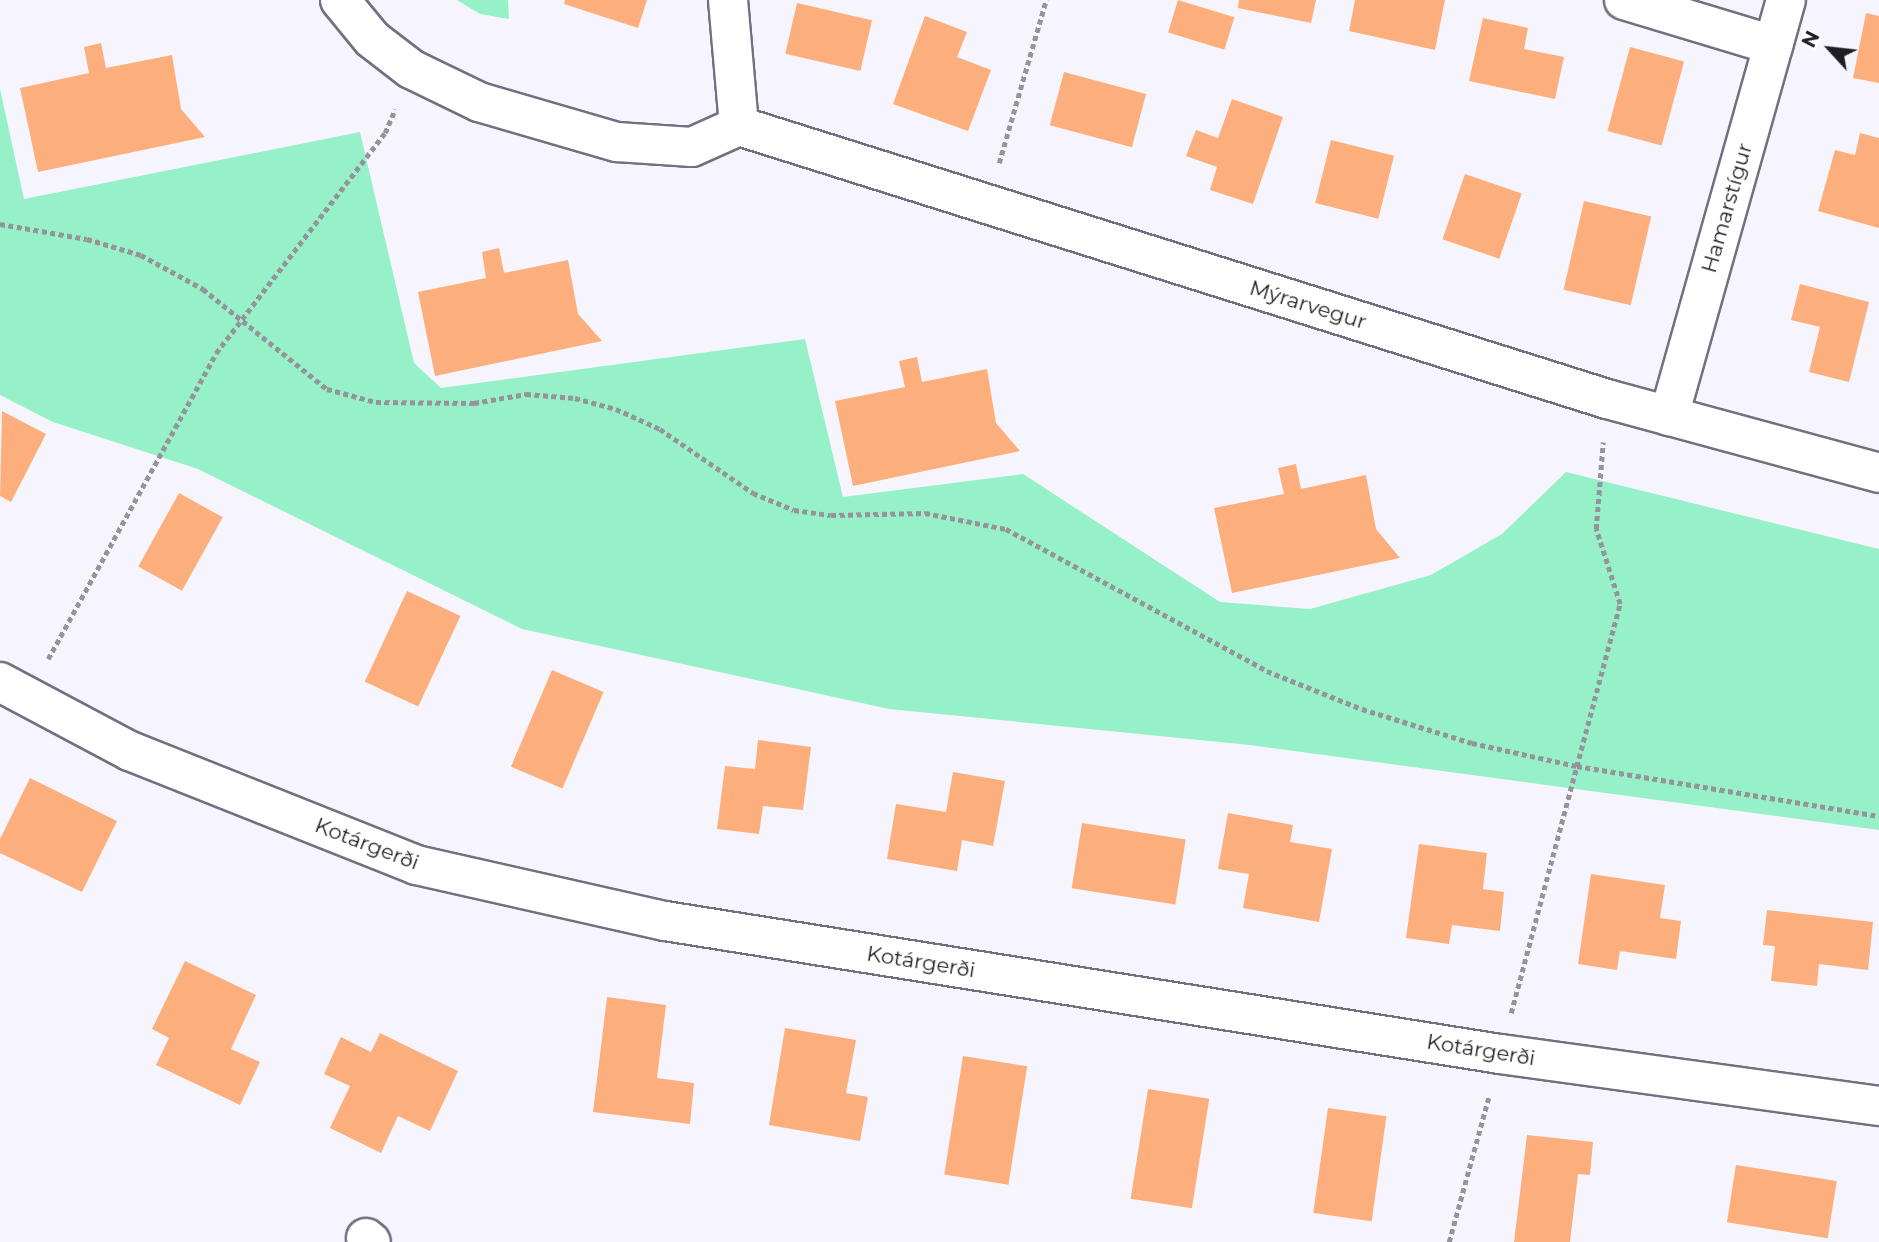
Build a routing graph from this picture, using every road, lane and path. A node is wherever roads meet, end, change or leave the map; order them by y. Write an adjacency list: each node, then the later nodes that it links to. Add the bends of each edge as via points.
1 (340, 0): 7 (street, via 372,39)
2 (728, 0): 8 (street)
3 (1046, 0): 9 (path)
4 (1624, 0): 6 (street)
5 (1786, 0): 6 (street, Hamarstígur)
6 (1773, 44): 13 (street, Hamarstígur)
7 (411, 69): 8 (street, via 479,102 617,142 692,147); 11 (path, via 385,133)
8 (739, 126): 9 (street, Mýrarvegur)
9 (987, 204): 12 (street, Mýrarvegur)
10 (0, 224): 11 (path, via 87,239 141,255 203,289)
11 (240, 318): 15 (path, via 167,436 92,586); 16 (path, via 282,357 327,389 376,402 474,402 526,394 575,398 616,409 660,429 752,493 794,510 831,515 925,513 1006,528 1267,671 1362,709 1460,739)
12 (1607, 399): 13 (street, Mýrarvegur); 16 (path, via 1596,528 1620,604)
13 (1668, 416): 14 (street, Mýrarvegur)
14 (1879, 473)
15 (13, 688): 18 (street, Kotárgerði, via 130,751 416,864 665,921)
16 (1577, 766): 17 (path); 18 (path)
17 (1879, 816)
18 (1500, 1054): 19 (street, Kotárgerði); 20 (path)
19 (1879, 1106)
20 (1449, 1242)

